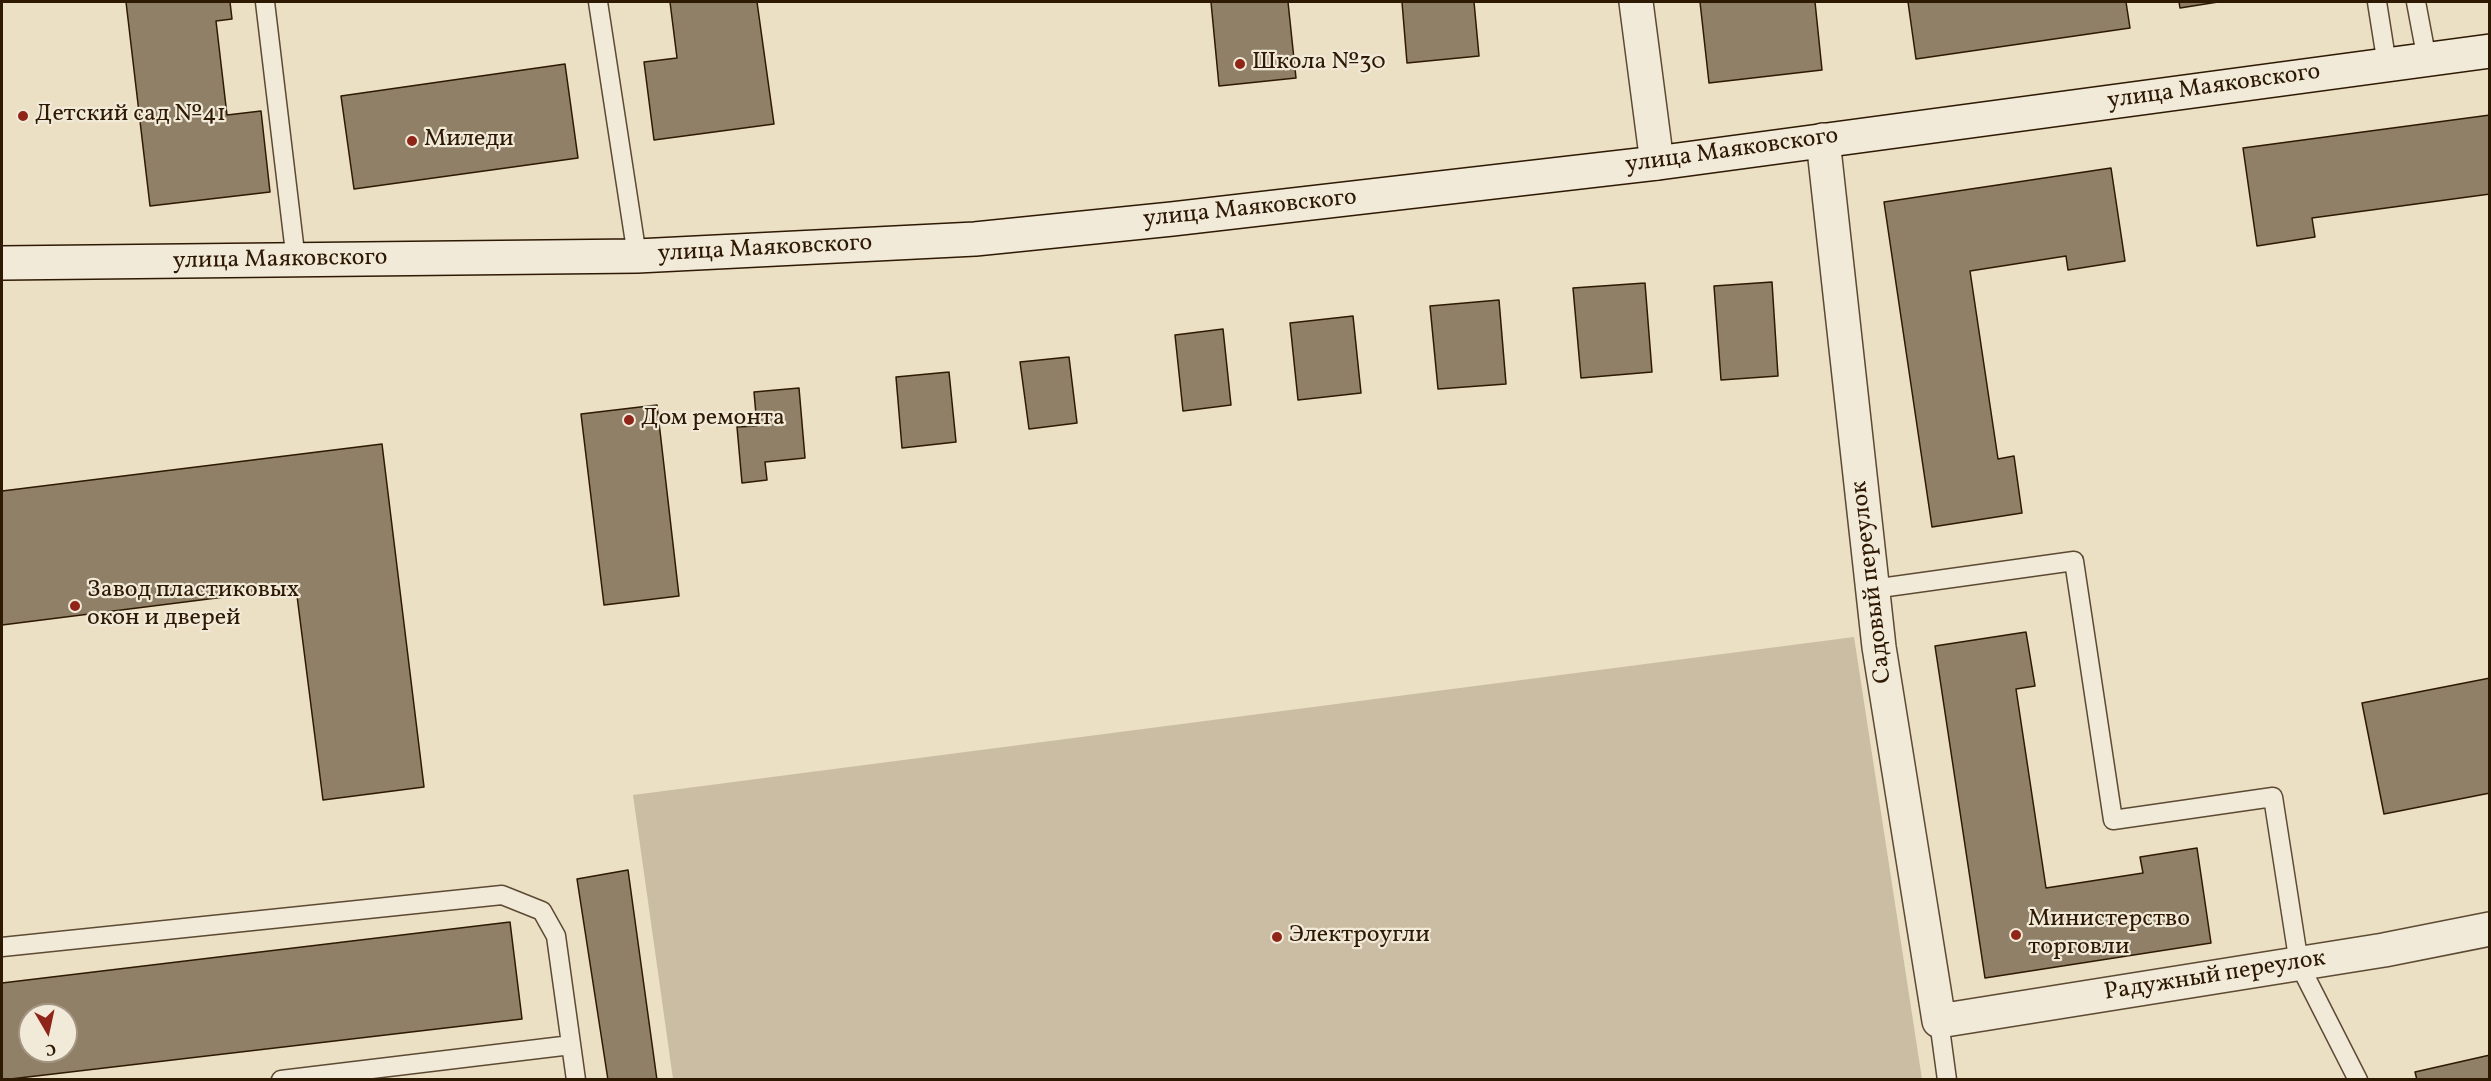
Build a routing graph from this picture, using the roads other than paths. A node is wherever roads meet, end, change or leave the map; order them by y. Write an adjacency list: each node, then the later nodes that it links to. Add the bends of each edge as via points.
1 (265, 2): 12 (lane)
2 (598, 2): 11 (lane)
3 (1636, 2): 10 (street)
4 (2377, 2): 8 (lane)
5 (2416, 2): 7 (lane)
6 (2490, 51): 7 (street, улица Маяковского)
7 (2427, 60): 8 (street, улица Маяковского)
8 (2387, 65): 9 (street, улица Маяковского)
9 (1823, 140): 10 (street, улица Маяковского); 14 (street, Садовый переулок)
10 (1657, 164): 11 (street, улица Маяковского, via 975,239)
11 (637, 256): 12 (street, улица Маяковского)
12 (297, 261): 13 (street, улица Маяковского)
13 (2, 263)
14 (1872, 589): 17 (lane, via 2074,561 2113,820 2273,797); 18 (street, Садовый переулок)
15 (2490, 928): 17 (street, Радужный переулок)
16 (2, 947): 19 (lane, via 502,895 542,911 556,936)
17 (2299, 964): 18 (street, Радужный переулок); 23 (lane)
18 (1939, 1021): 22 (lane)
19 (571, 1044): 20 (lane); 21 (lane)
20 (281, 1080)
21 (576, 1080)
22 (1947, 1080)
23 (2358, 1080)

